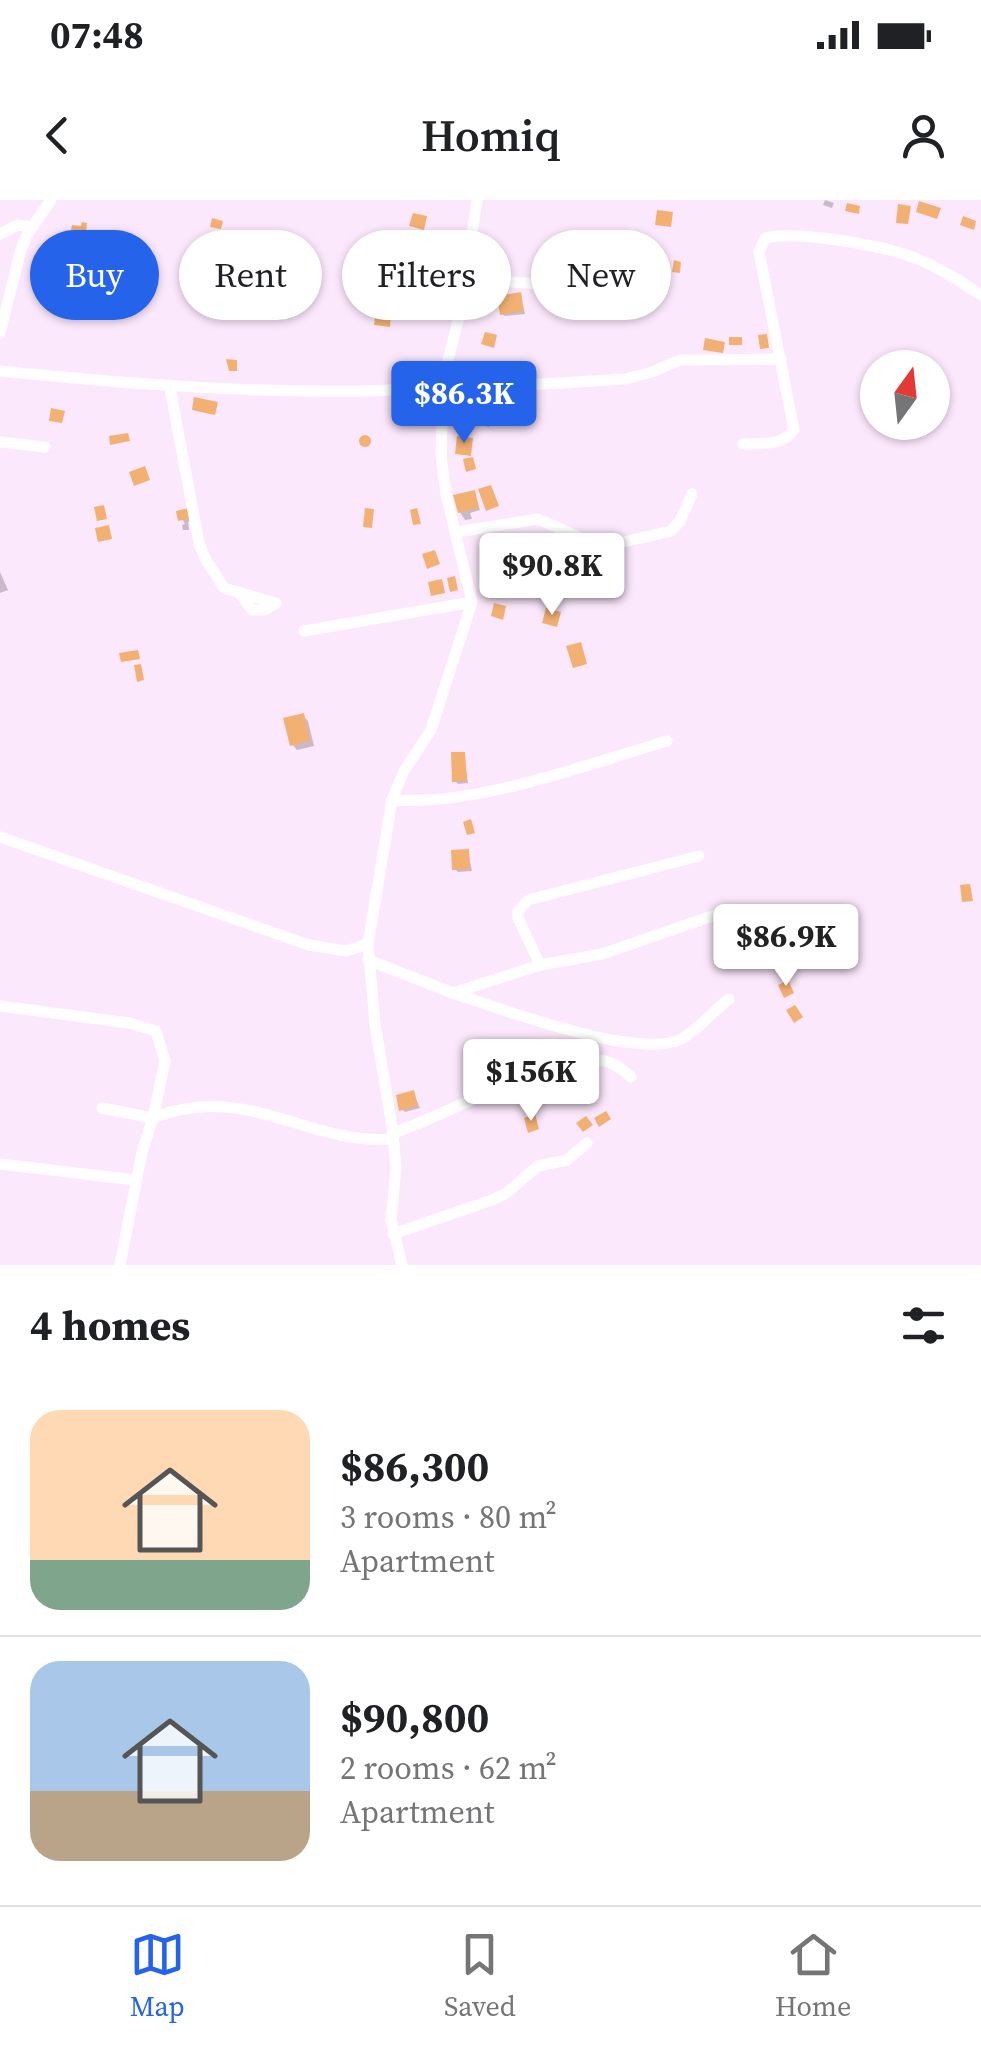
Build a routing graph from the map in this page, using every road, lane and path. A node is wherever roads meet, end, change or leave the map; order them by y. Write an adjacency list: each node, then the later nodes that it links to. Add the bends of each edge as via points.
1 (52, 200): 3 (street)
2 (477, 200): 4 (street)
3 (32, 227): 5 (street); 8 (street)
4 (473, 230)
5 (0, 234)
6 (981, 296): 9 (street, via 911,256 770,236 759,252)
7 (457, 320): 11 (street)
8 (0, 333)
9 (782, 359): 11 (street, via 680,360 625,379); 14 (street, via 794,430 777,442)
10 (0, 371): 12 (street)
11 (443, 383): 12 (street, via 390,390); 17 (street, via 442,468)
12 (170, 388): 18 (street, via 204,558 224,588)
13 (0, 442): 15 (street)
14 (743, 444)
15 (45, 447)
16 (692, 494): 17 (street, via 671,531 619,544 590,542 538,520)
17 (457, 532): 19 (street)
18 (240, 594)
19 (472, 602): 20 (street); 22 (street, via 431,730)
20 (304, 632)
21 (668, 741): 22 (street, via 498,788 437,800)
22 (392, 800): 26 (street)
23 (0, 838): 26 (street, via 310,945 346,951)
24 (700, 856): 28 (street, via 528,900 518,918)
25 (724, 912): 28 (street, via 589,958)
26 (368, 944): 27 (street)
27 (368, 960): 29 (street); 35 (street)
28 (540, 965): 29 (street)
29 (453, 993): 30 (street, via 614,1041 648,1044 683,1038)
30 (729, 1000)
31 (0, 1006): 34 (street, via 156,1031 165,1061)
32 (632, 1077): 35 (street, via 602,1060 565,1064)
33 (102, 1108): 34 (street)
34 (153, 1118): 35 (street, via 230,1106 342,1136); 38 (street)
35 (393, 1136): 39 (street)
36 (587, 1142): 39 (street, via 567,1160 538,1166 506,1194)
37 (0, 1164): 38 (street)
38 (136, 1180): 40 (street)
39 (393, 1234): 41 (street)
40 (120, 1265)
41 (402, 1265)

